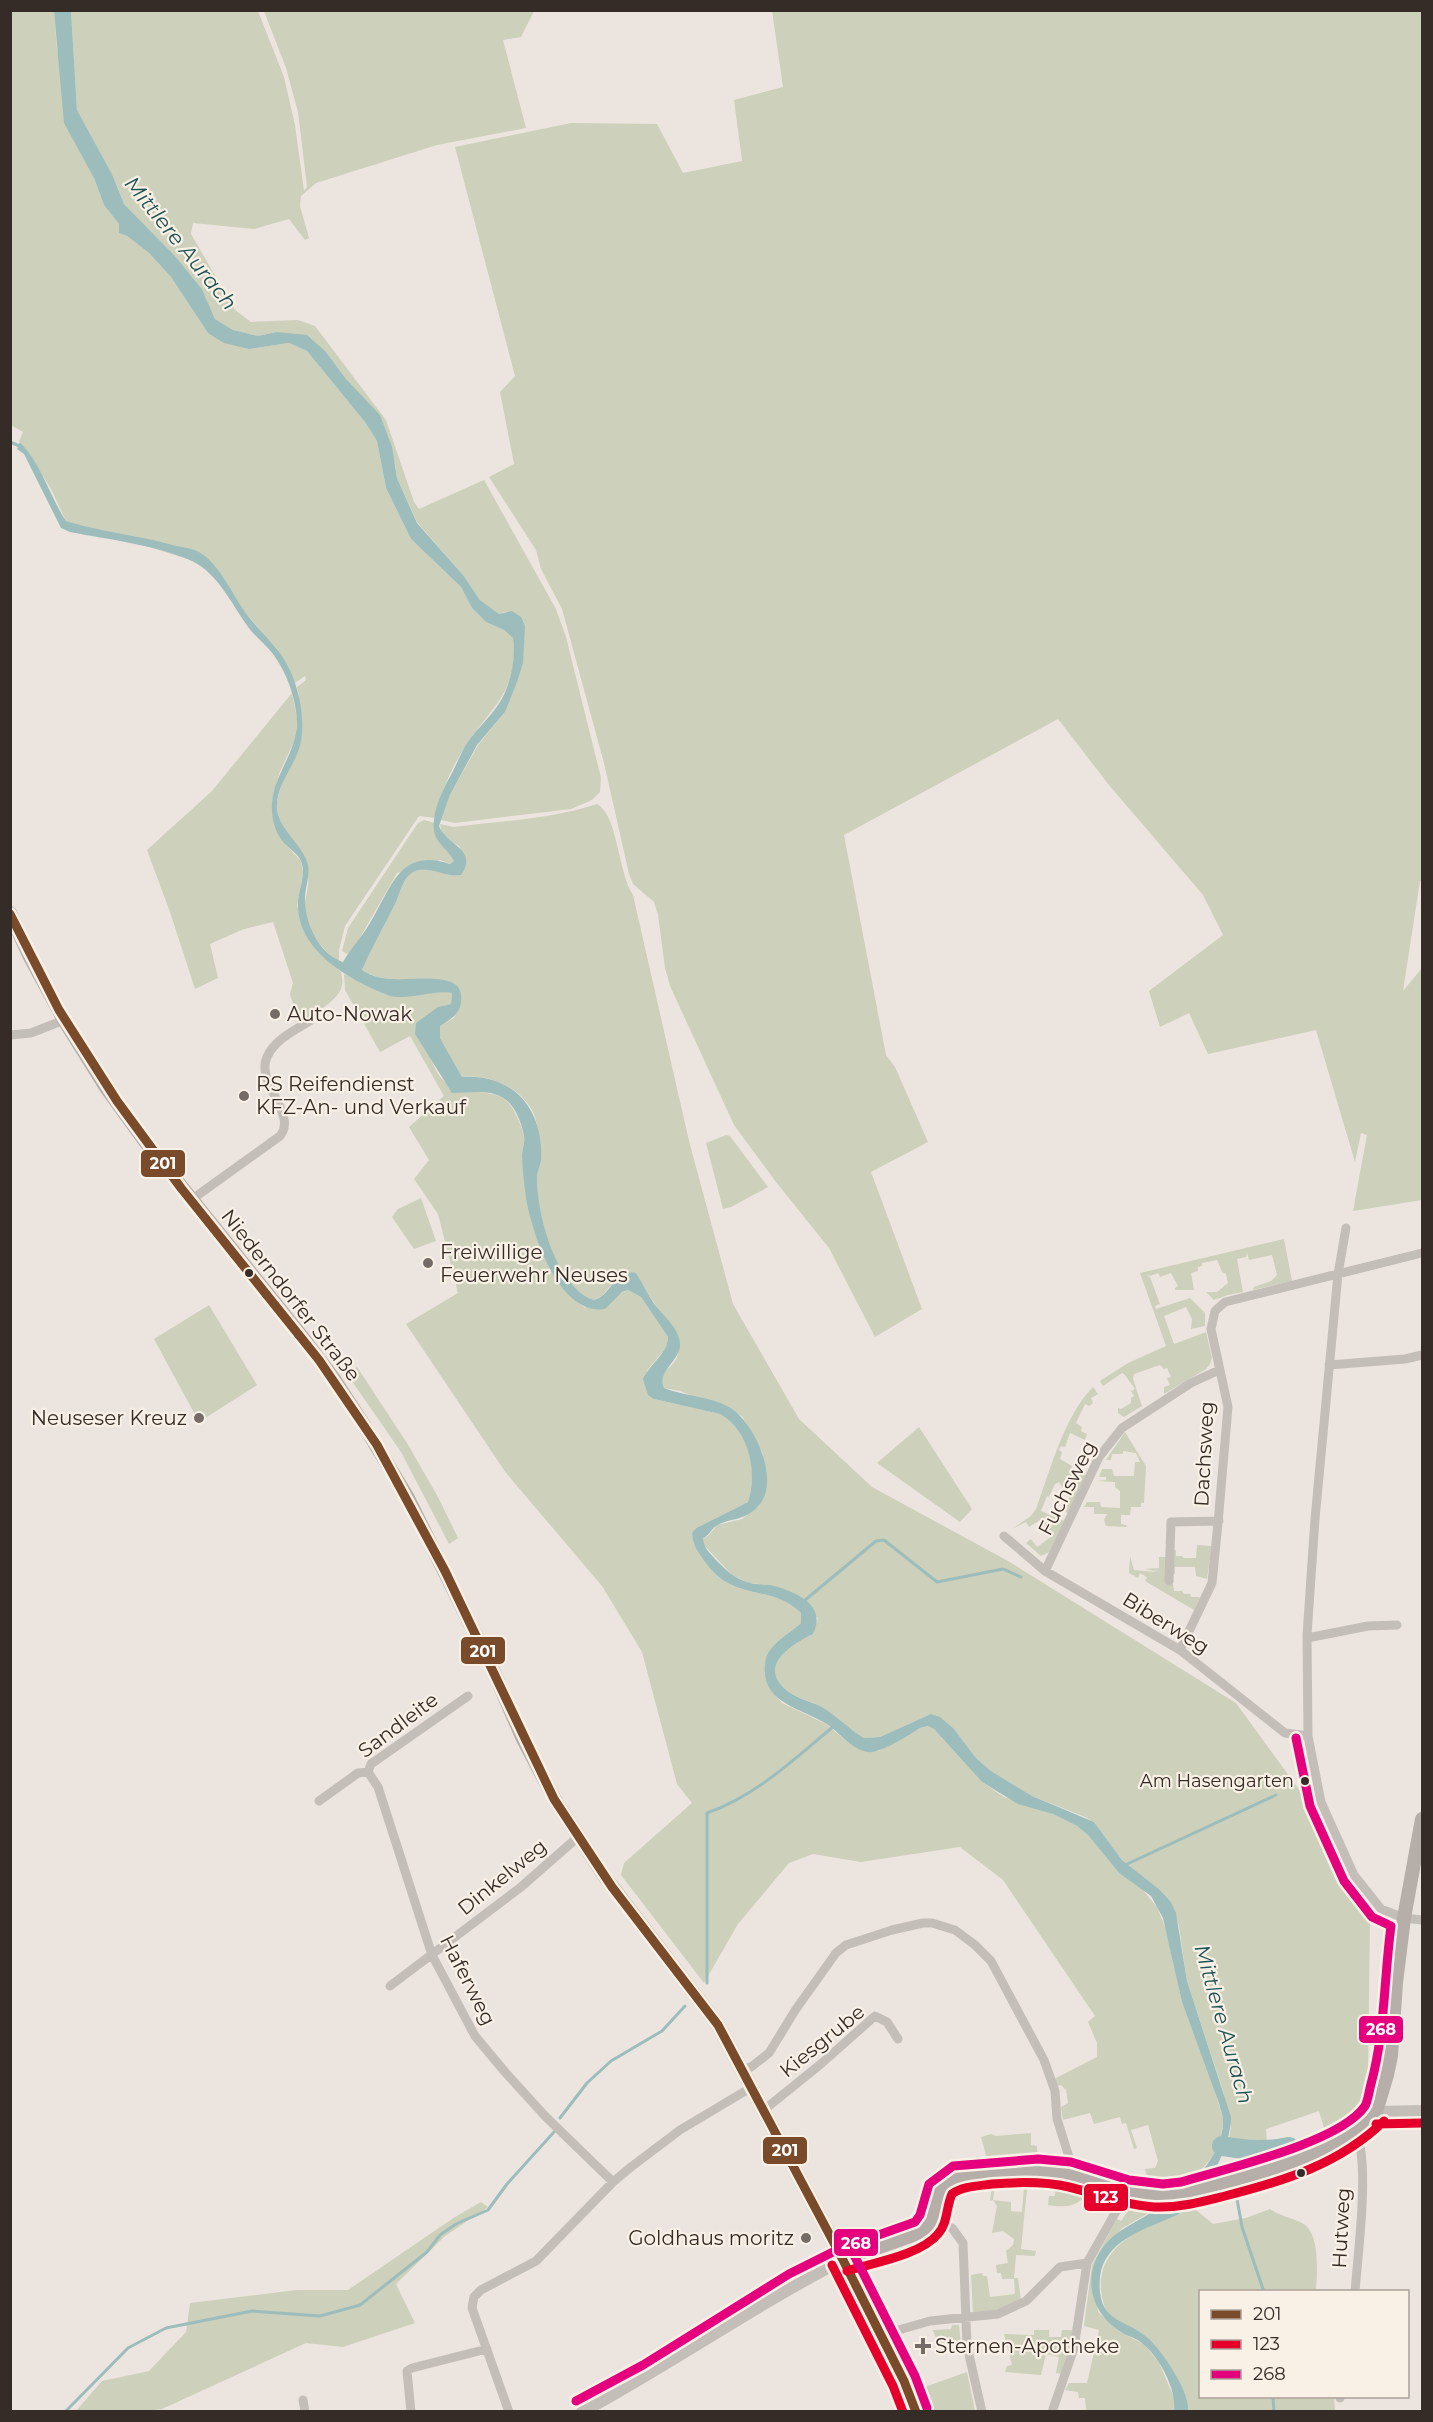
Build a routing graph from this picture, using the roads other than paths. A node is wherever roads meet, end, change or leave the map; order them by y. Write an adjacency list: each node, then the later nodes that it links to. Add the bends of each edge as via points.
1 (10, 914): 2 (main road, Niederndorfer Straße)
2 (64, 1020): 4 (street, via 31,1033); 5 (main road, Niederndorfer Straße, via 113,1098)
3 (310, 1021): 5 (street, via 282,1039 266,1057 270,1087 286,1129)
4 (10, 1035)
5 (191, 1200): 24 (main road, Niederndorfer Straße, via 334,1379 402,1488 537,1768)
6 (1346, 1228): 8 (street)
7 (1422, 1253): 8 (street)
8 (1338, 1274): 10 (street); 11 (street, Dachsweg, via 1226,1302 1215,1311 1211,1329)
9 (1422, 1355): 10 (street)
10 (1329, 1365): 17 (street)
11 (1220, 1370): 12 (street, Dachsweg, via 1228,1407); 14 (street, Fuchsweg, via 1191,1383 1122,1428 1099,1457)
12 (1218, 1521): 15 (street, via 1171,1522); 18 (street, Dachsweg, via 1212,1583)
13 (1004, 1536): 14 (street, Biberweg)
14 (1045, 1571): 18 (street, Biberweg)
15 (1169, 1581)
16 (1398, 1624): 17 (street)
17 (1307, 1638): 20 (street)
18 (1180, 1650): 20 (street, Biberweg, via 1285,1733)
19 (468, 1696): 21 (street, Sandleite, via 371,1764)
20 (1308, 1737): 25 (street, via 1321,1802 1354,1875 1381,1909)
21 (368, 1772): 22 (street, Sandleite, via 358,1773); 27 (street, Haferweg, via 378,1787)
22 (319, 1801)
23 (1422, 1819): 25 (main road)
24 (578, 1837): 27 (street, Dinkelweg, via 521,1887); 30 (main road, Niederndorfer Straße, via 718,2025)
25 (1404, 1918): 26 (street); 34 (main road, via 1391,2056)
26 (1422, 1920)
27 (432, 1955): 28 (street, Dinkelweg); 37 (street, Haferweg, via 475,2036 545,2116)
28 (390, 1986)
29 (898, 2039): 32 (street, Kiesgrube, via 887,2022 875,2016)
30 (742, 2069): 31 (main road, Niederndorfer Straße); 36 (street, via 769,2053 796,2009 846,1944 923,1923 955,1930 991,1961 1044,2060 1056,2091 1057,2119 1070,2160)
31 (752, 2088): 32 (main road, Niederndorfer Straße); 37 (street, via 680,2130)
32 (764, 2110): 40 (main road, Niederndorfer Straße)
33 (1422, 2111): 34 (street)
34 (1376, 2112): 35 (main road)
35 (1356, 2131): 38 (main road, via 1310,2156 1184,2194); 42 (street, Hutweg, via 1361,2156)
36 (1069, 2174): 38 (main road); 39 (main road, via 1037,2171 955,2178 939,2191)
37 (613, 2182): 45 (street, via 536,2261 474,2297 472,2308)
38 (1126, 2192): 41 (street)
39 (932, 2222): 40 (main road, via 912,2237); 43 (street, via 952,2228 963,2242)
40 (843, 2260): 44 (street); 50 (street)
41 (1087, 2263): 43 (street, via 1060,2267 1026,2301 998,2313); 53 (street, via 1074,2348)
42 (1355, 2290)
43 (964, 2317): 44 (street, via 930,2321); 52 (street)
44 (881, 2335): 51 (street)
45 (487, 2349): 48 (street, via 407,2371); 49 (street)
46 (303, 2400): 47 (street)
47 (305, 2412)
48 (411, 2412)
49 (509, 2412)
50 (582, 2412)
51 (916, 2412)
52 (982, 2412)
53 (1052, 2412)

